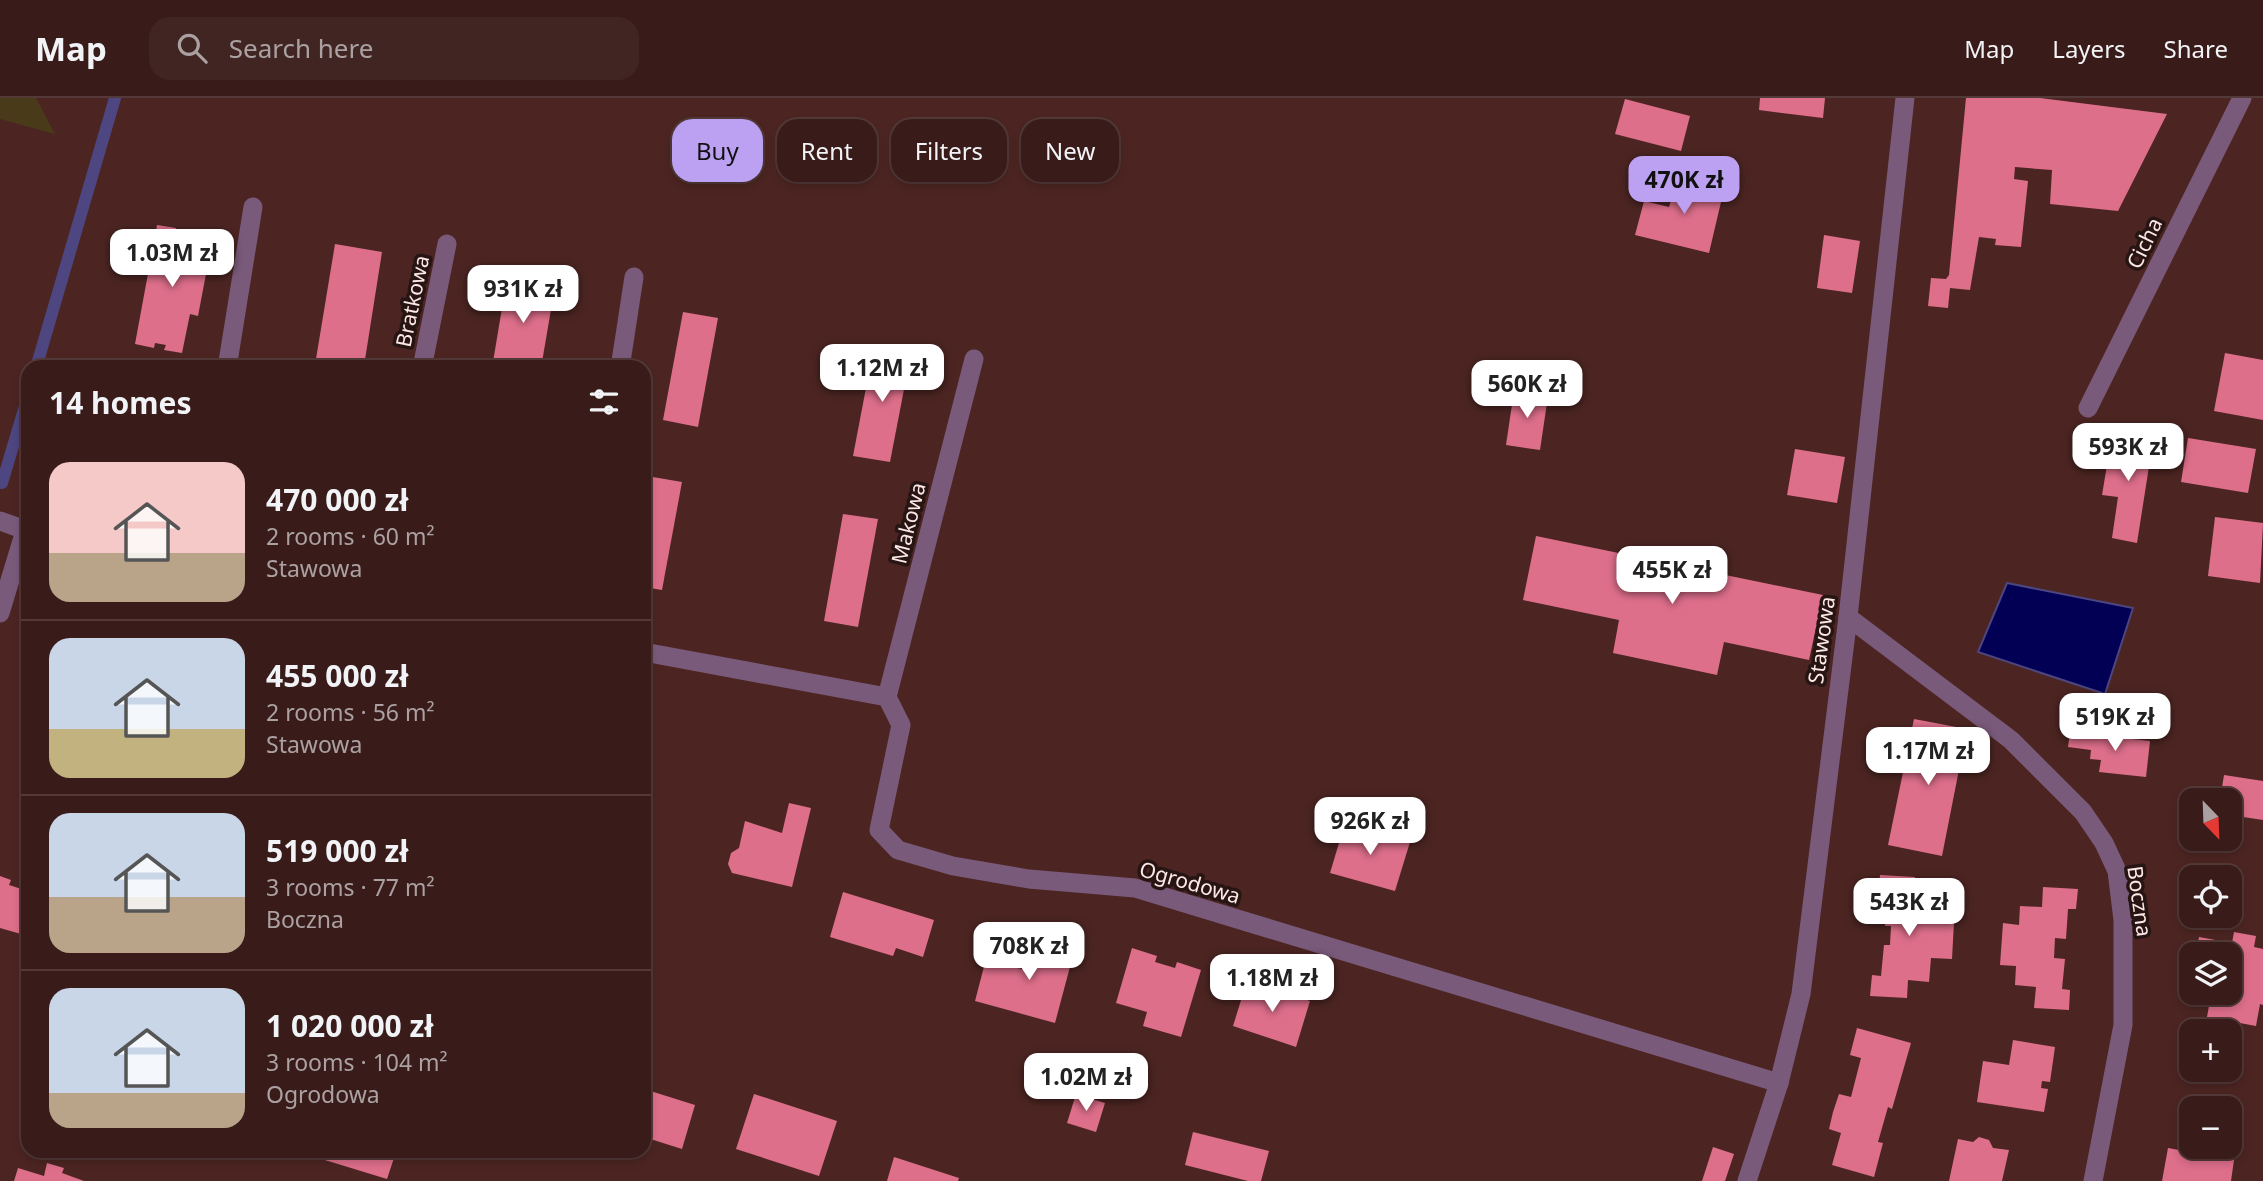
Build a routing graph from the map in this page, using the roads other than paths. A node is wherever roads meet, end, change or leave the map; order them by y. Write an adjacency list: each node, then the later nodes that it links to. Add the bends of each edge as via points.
1 (1905, 98): 15 (street, Stawowa)
2 (2242, 98): 10 (street, Cicha)
3 (253, 207): 7 (street)
4 (447, 244): 8 (street, Bratkowa)
5 (634, 276): 9 (street)
6 (974, 359): 17 (street, Makowa)
7 (229, 360)
8 (424, 360)
9 (621, 360)
10 (2088, 408)
11 (0, 522): 12 (street)
12 (21, 529)
13 (21, 549): 14 (street)
14 (0, 613)
15 (1848, 617): 18 (street, Stawowa, via 1801,994); 20 (street, Boczna, via 2011,740 2083,811 2117,871 2123,920 2123,1025)
16 (651, 653): 17 (street)
17 (887, 697): 18 (street, Ogrodowa, via 901,725 879,830 898,850 953,866 1030,879 1135,888)
18 (1779, 1083): 19 (street, Stawowa)
19 (1746, 1181)
20 (2093, 1181)

